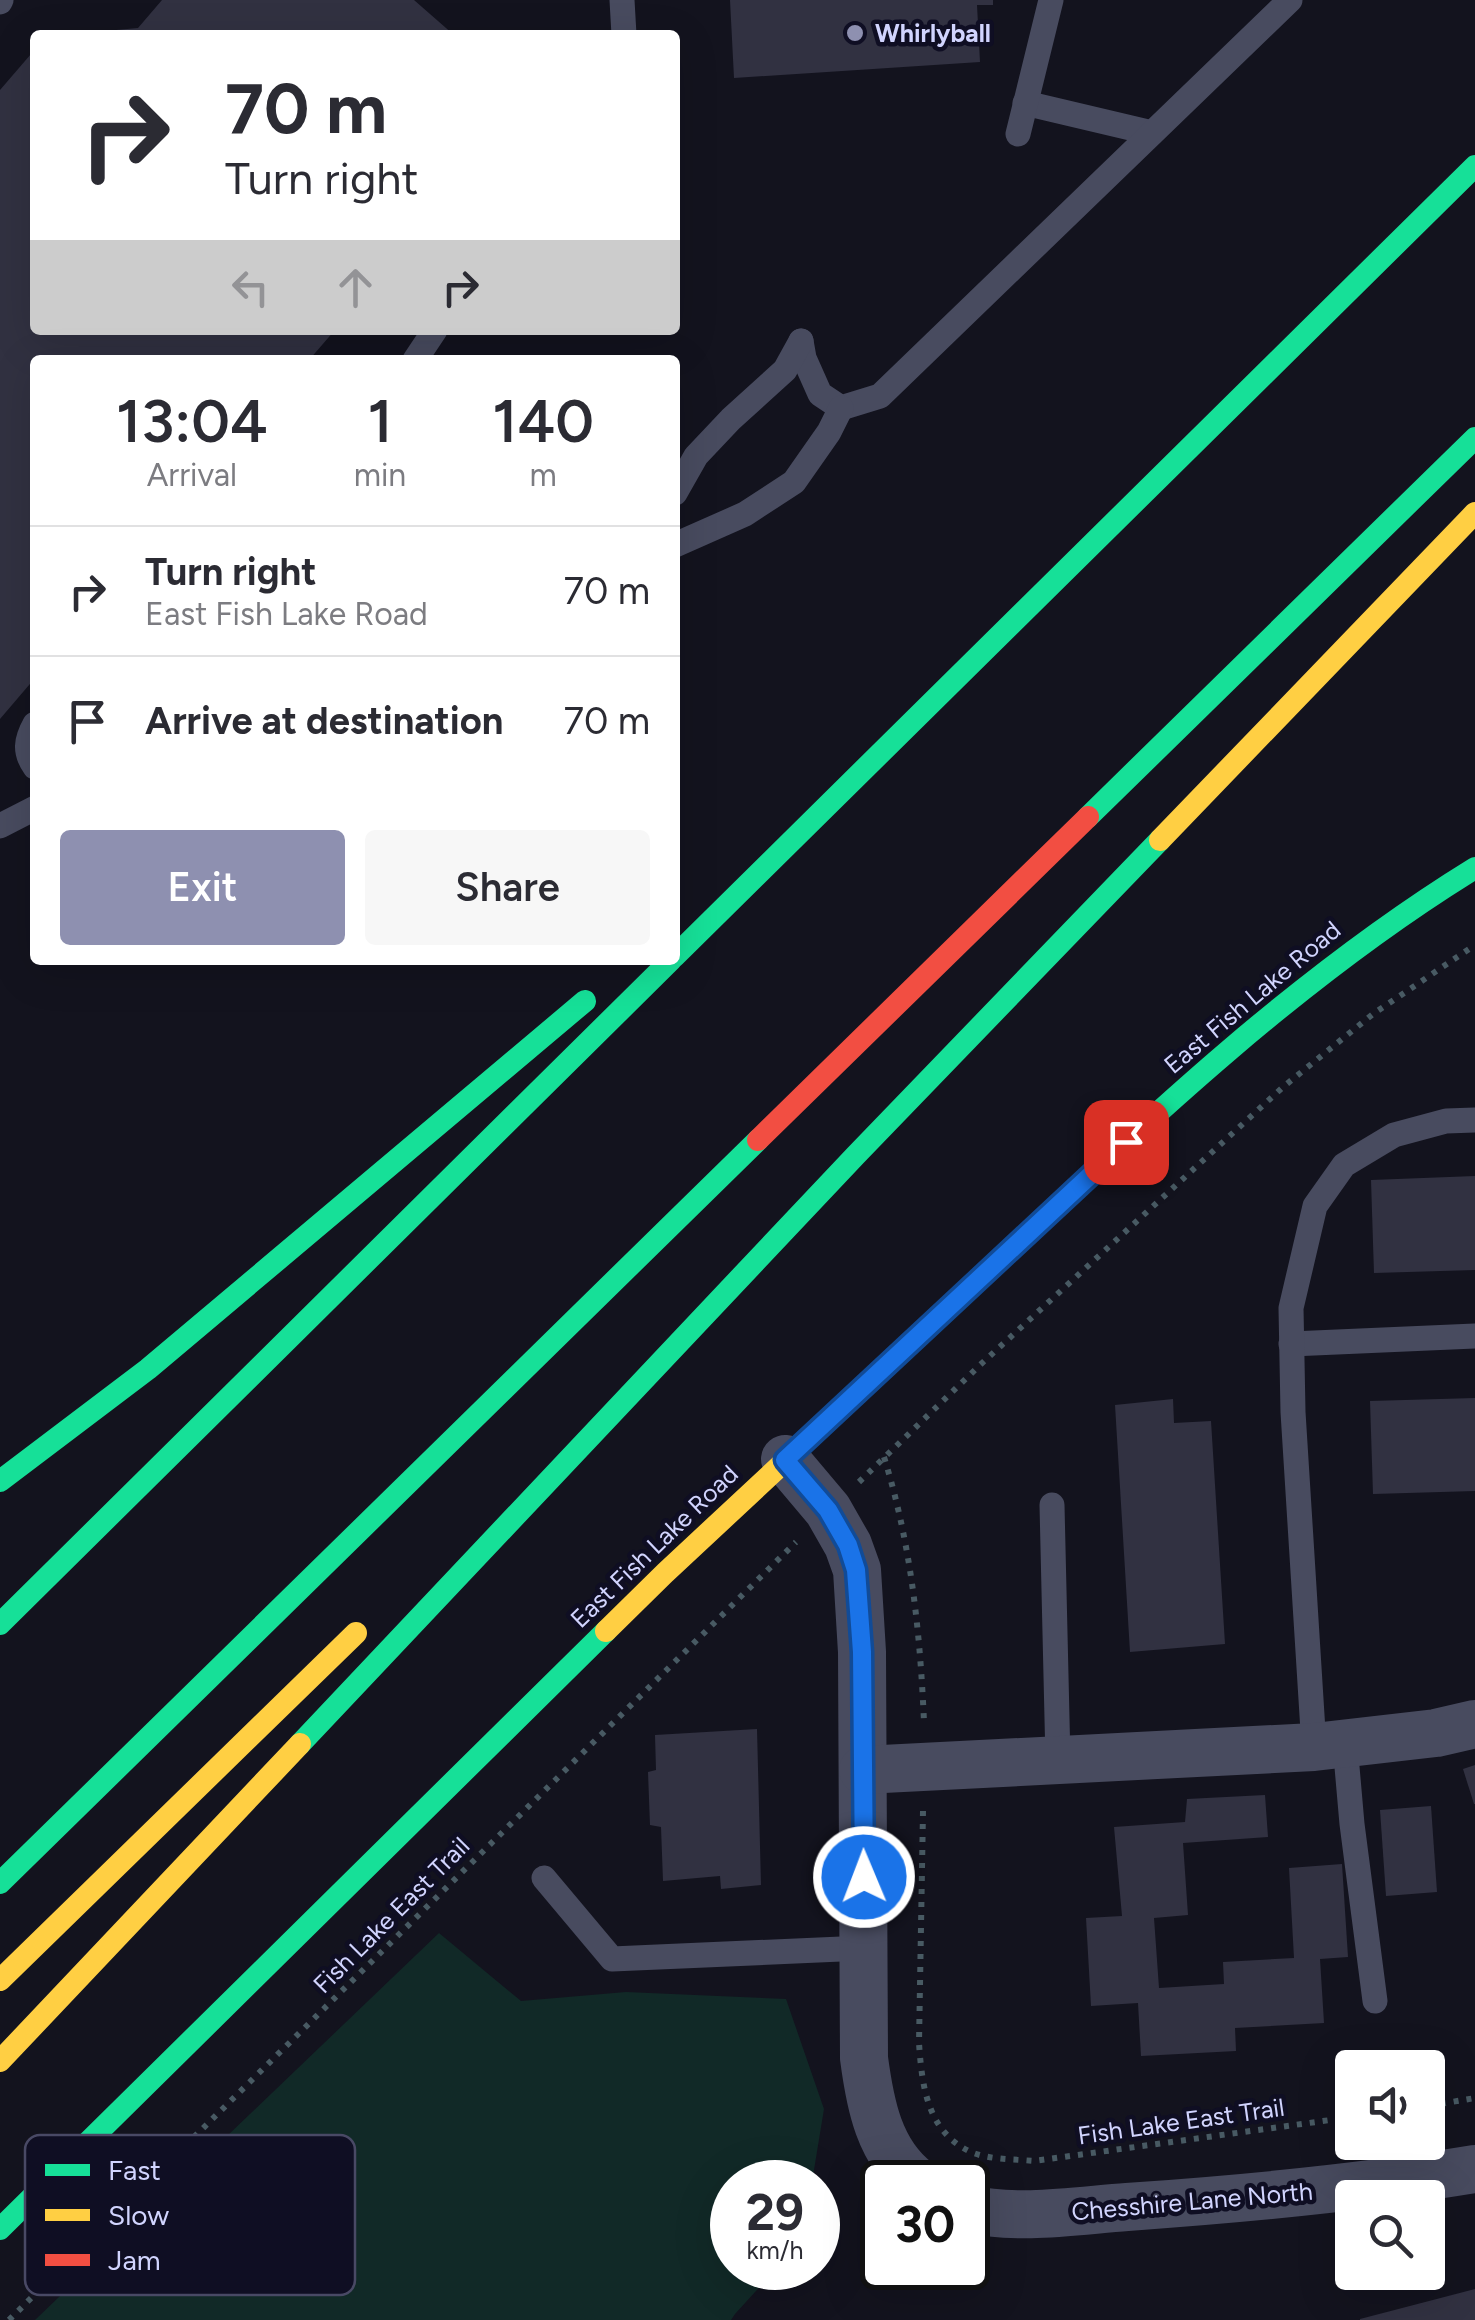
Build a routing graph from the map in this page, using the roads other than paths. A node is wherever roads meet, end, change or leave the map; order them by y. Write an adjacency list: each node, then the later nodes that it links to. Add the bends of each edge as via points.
1 (622, 0): 4 (lane)
2 (1051, 0): 5 (lane)
3 (1290, 0): 6 (lane)
4 (624, 30)
5 (1025, 103): 6 (lane); 7 (lane)
6 (1152, 133): 9 (lane, via 880,396)
7 (1018, 134)
8 (1475, 166): 14 (main road)
9 (841, 408): 11 (lane, via 820,394 801,341 786,370 730,419); 13 (lane, via 794,482 745,514)
10 (1475, 438): 37 (main road)
11 (680, 485)
12 (1475, 513): 25 (main road)
13 (680, 542)
14 (875, 756): 18 (main road); 19 (main road)
15 (30, 811): 16 (lane)
16 (0, 826)
17 (1475, 868): 26 (main road, East Fish Lake Road, via 1369,936 1256,1024)
18 (680, 920)
19 (680, 951)
20 (666, 965): 30 (main road)
21 (602, 986): 27 (main road, via 148,1369)
22 (1475, 1120): 24 (lane, via 1394,1135 1344,1165 1315,1206 1291,1308)
23 (1475, 1336): 24 (lane)
24 (1291, 1344): 33 (lane)
25 (600, 1426): 28 (main road); 41 (main road)
26 (785, 1460): 35 (street, via 828,1510 856,1570); 42 (main road, East Fish Lake Road)
27 (0, 1481)
28 (507, 1490)
29 (1052, 1505): 34 (lane)
30 (0, 1624)
31 (365, 1624): 39 (main road)
32 (1475, 1724): 33 (street)
33 (1330, 1746): 34 (street); 40 (lane, via 1352,1824)
34 (1058, 1761): 35 (street)
35 (863, 1770): 38 (street)
36 (544, 1878): 38 (lane, via 612,1959)
37 (0, 1882)
38 (864, 1948): 43 (street, via 870,2106)
39 (0, 1980)
40 (1375, 2001)
41 (0, 2061)
42 (95, 2135)
43 (898, 2160)
44 (1475, 2170): 46 (street, Chesshire Lane North, via 1306,2192)
45 (25, 2204): 47 (main road, East Fish Lake Road)
46 (990, 2212)
47 (0, 2229)

